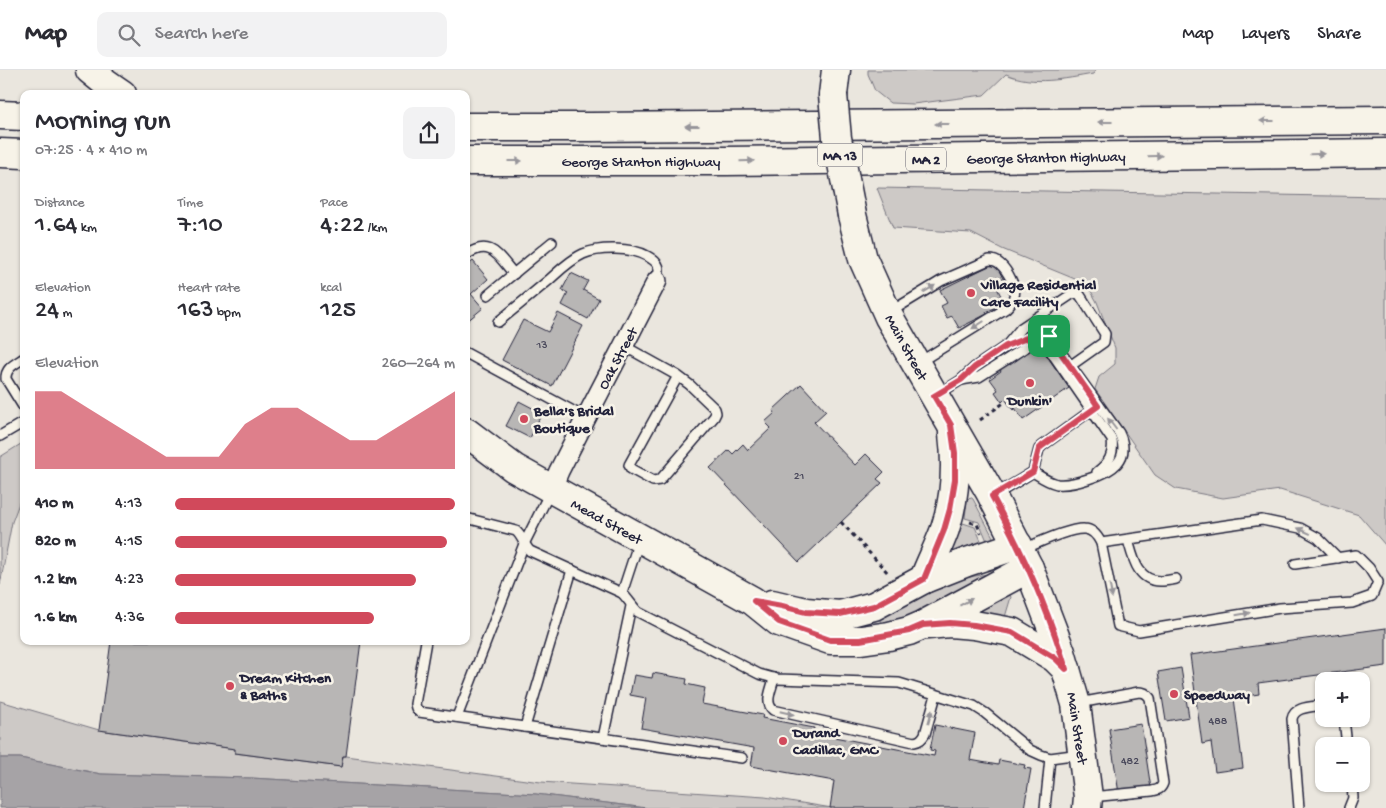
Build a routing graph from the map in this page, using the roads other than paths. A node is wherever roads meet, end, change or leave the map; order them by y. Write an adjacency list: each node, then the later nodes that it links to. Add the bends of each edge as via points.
1 (90, 70): 3 (main road)
2 (834, 77): 17 (main road, Main Street / MA 13, bridge, via 837,138 852,215 863,259)
3 (116, 90)
4 (0, 115): 5 (main road)
5 (20, 116)
6 (1386, 120): 7 (main road, one-way to 7)
7 (470, 127)
8 (0, 153): 10 (main road)
9 (1386, 153): 11 (main road, George Stanton Highway / MA 2, one-way to 9)
10 (20, 154)
11 (470, 161)
12 (552, 242): 14 (lane)
13 (470, 254): 14 (lane, via 481,247 490,250)
14 (514, 274): 16 (lane)
15 (657, 281): 18 (lane, via 659,266 642,253 631,250 585,253); 19 (street, Oak Street)
16 (488, 295)
17 (887, 314): 23 (main road, Main Street / MA 13); 23 (lane, one-way to 23, via 941,281 989,260 1001,265 1009,276 1015,290 1014,298 1005,309)
18 (498, 322)
19 (624, 346): 25 (lane); 30 (street, Oak Street)
20 (1006, 346): 24 (lane, via 1046,333); 24 (lane, via 1021,328 1077,293 1105,334 1104,342); 26 (lane)
21 (470, 355): 30 (lane)
22 (20, 361): 28 (lane, via 6,374)
23 (916, 365): 27 (main road, Main Street / MA 13)
24 (1070, 366): 29 (lane)
25 (678, 376): 25 (lane, via 716,412 657,481 629,465)
26 (961, 380): 27 (lane); 29 (lane, via 979,377 1029,344 1042,341)
27 (934, 396): 32 (main road, Main Street / MA 13)
28 (20, 402)
29 (1095, 408): 35 (lane, via 1039,449); 35 (lane, one-way to 29, via 1058,484 1080,482 1104,467 1113,452 1112,440)
30 (586, 418): 36 (street, Oak Street)
31 (20, 424): 34 (lane)
32 (951, 425): 37 (main road, Main Street / MA 13); 47 (main road, via 955,480 950,509)
33 (470, 435): 36 (main road, Mead Street, via 514,468)
34 (0, 436)
35 (1033, 472): 37 (lane)
36 (552, 490): 39 (main road, Mead Street); 41 (lane)
37 (992, 496): 43 (main road, Main Street / MA 13)
38 (470, 519): 41 (lane, via 516,531)
39 (640, 539): 49 (lane); 50 (main road, Mead Street)
40 (1128, 540): 42 (lane); 44 (lane, one-way to 40, via 1318,538 1300,528 1262,520); 48 (lane, via 1136,567 1146,578 1158,581)
41 (524, 544): 46 (lane, via 530,551); 59 (lane)
42 (1101, 544): 43 (lane, via 1096,534 1085,529 1047,540); 44 (lane, one-way to 44, via 1118,626 1139,632 1280,608 1352,603 1372,596 1378,582 1369,568 1356,555)
43 (1022, 554): 47 (main road, Mead Street, via 968,562); 52 (main road, Mead Street, one-way to 43); 54 (main road, Main Street / MA 13)
44 (1338, 558): 45 (lane)
45 (1295, 564)
46 (572, 570): 49 (lane); 60 (lane)
47 (924, 579): 50 (main road, Mead Street, via 874,606 840,614 806,612)
48 (1176, 579)
49 (622, 593): 51 (lane)
50 (754, 601): 52 (main road, Mead Street, via 779,622 830,640 889,636)
51 (632, 606): 55 (lane, via 758,674); 61 (lane)
52 (923, 625): 54 (main road, via 950,623 1012,632 1055,658)
53 (425, 645): 59 (lane, via 416,708 419,712)
54 (1066, 669): 57 (main road, Main Street / MA 13)
55 (774, 678): 56 (lane, via 887,682); 56 (lane, one-way to 56, via 768,702 773,710 914,742 925,734)
56 (936, 695): 64 (lane, via 974,706 1030,750)
57 (1076, 704): 62 (main road, Main Street / MA 13); 66 (lane, via 1138,692 1147,694 1163,783 1159,790)
58 (1315, 707): 68 (lane, via 1296,710 1292,719)
59 (456, 717): 60 (lane)
60 (525, 727): 61 (lane)
61 (603, 738): 63 (lane)
62 (1083, 754): 64 (lane); 66 (main road, Main Street / MA 13)
63 (742, 758)
64 (1050, 758): 67 (lane)
65 (1353, 792): 69 (lane)
66 (1087, 803)
67 (1046, 808)
68 (1300, 808)
69 (1349, 808)

